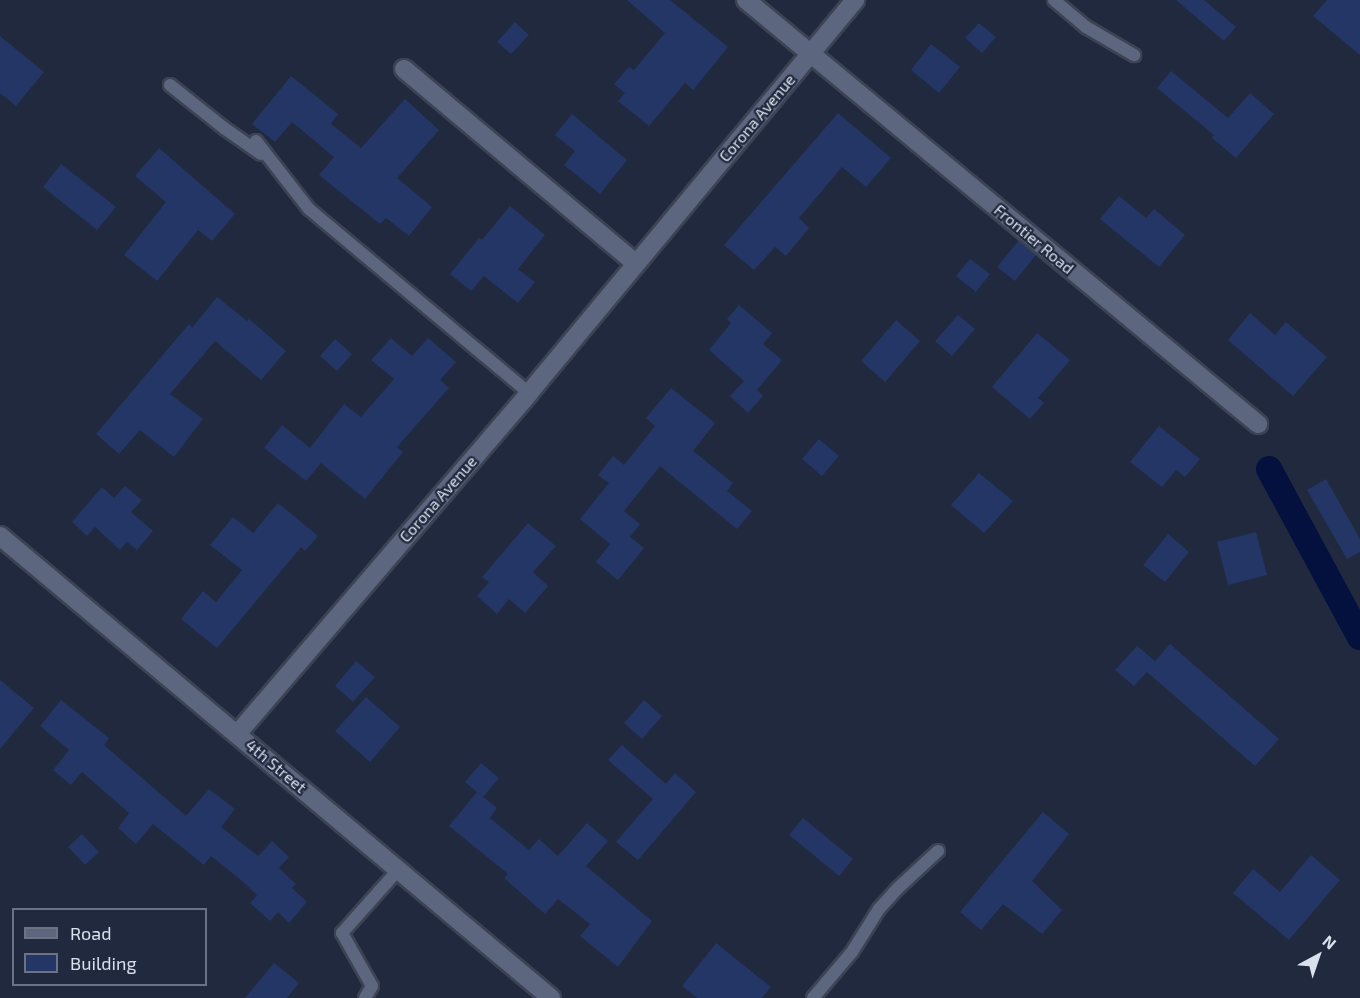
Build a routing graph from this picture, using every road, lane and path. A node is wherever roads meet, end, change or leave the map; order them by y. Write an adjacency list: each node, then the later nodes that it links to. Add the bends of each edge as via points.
1 (746, 0): 4 (street, Frontier Road)
2 (855, 0): 4 (street, Corona Avenue)
3 (1054, 0): 5 (lane, via 1086,27)
4 (811, 54): 10 (street, Corona Avenue); 12 (street, Frontier Road)
5 (1134, 55)
6 (404, 69): 10 (street)
7 (170, 85): 9 (lane)
8 (256, 141): 9 (lane)
9 (270, 159): 11 (lane, via 309,208)
10 (636, 264): 11 (street, Corona Avenue)
11 (529, 393): 14 (street, Corona Avenue)
12 (1258, 424)
13 (0, 536): 14 (street, 4th Street)
14 (238, 733): 16 (street, 4th Street)
15 (938, 851): 19 (lane, via 897,889)
16 (399, 869): 17 (lane, via 342,933 372,986); 18 (street, 4th Street)
17 (364, 998)
18 (551, 998)
19 (813, 998)

